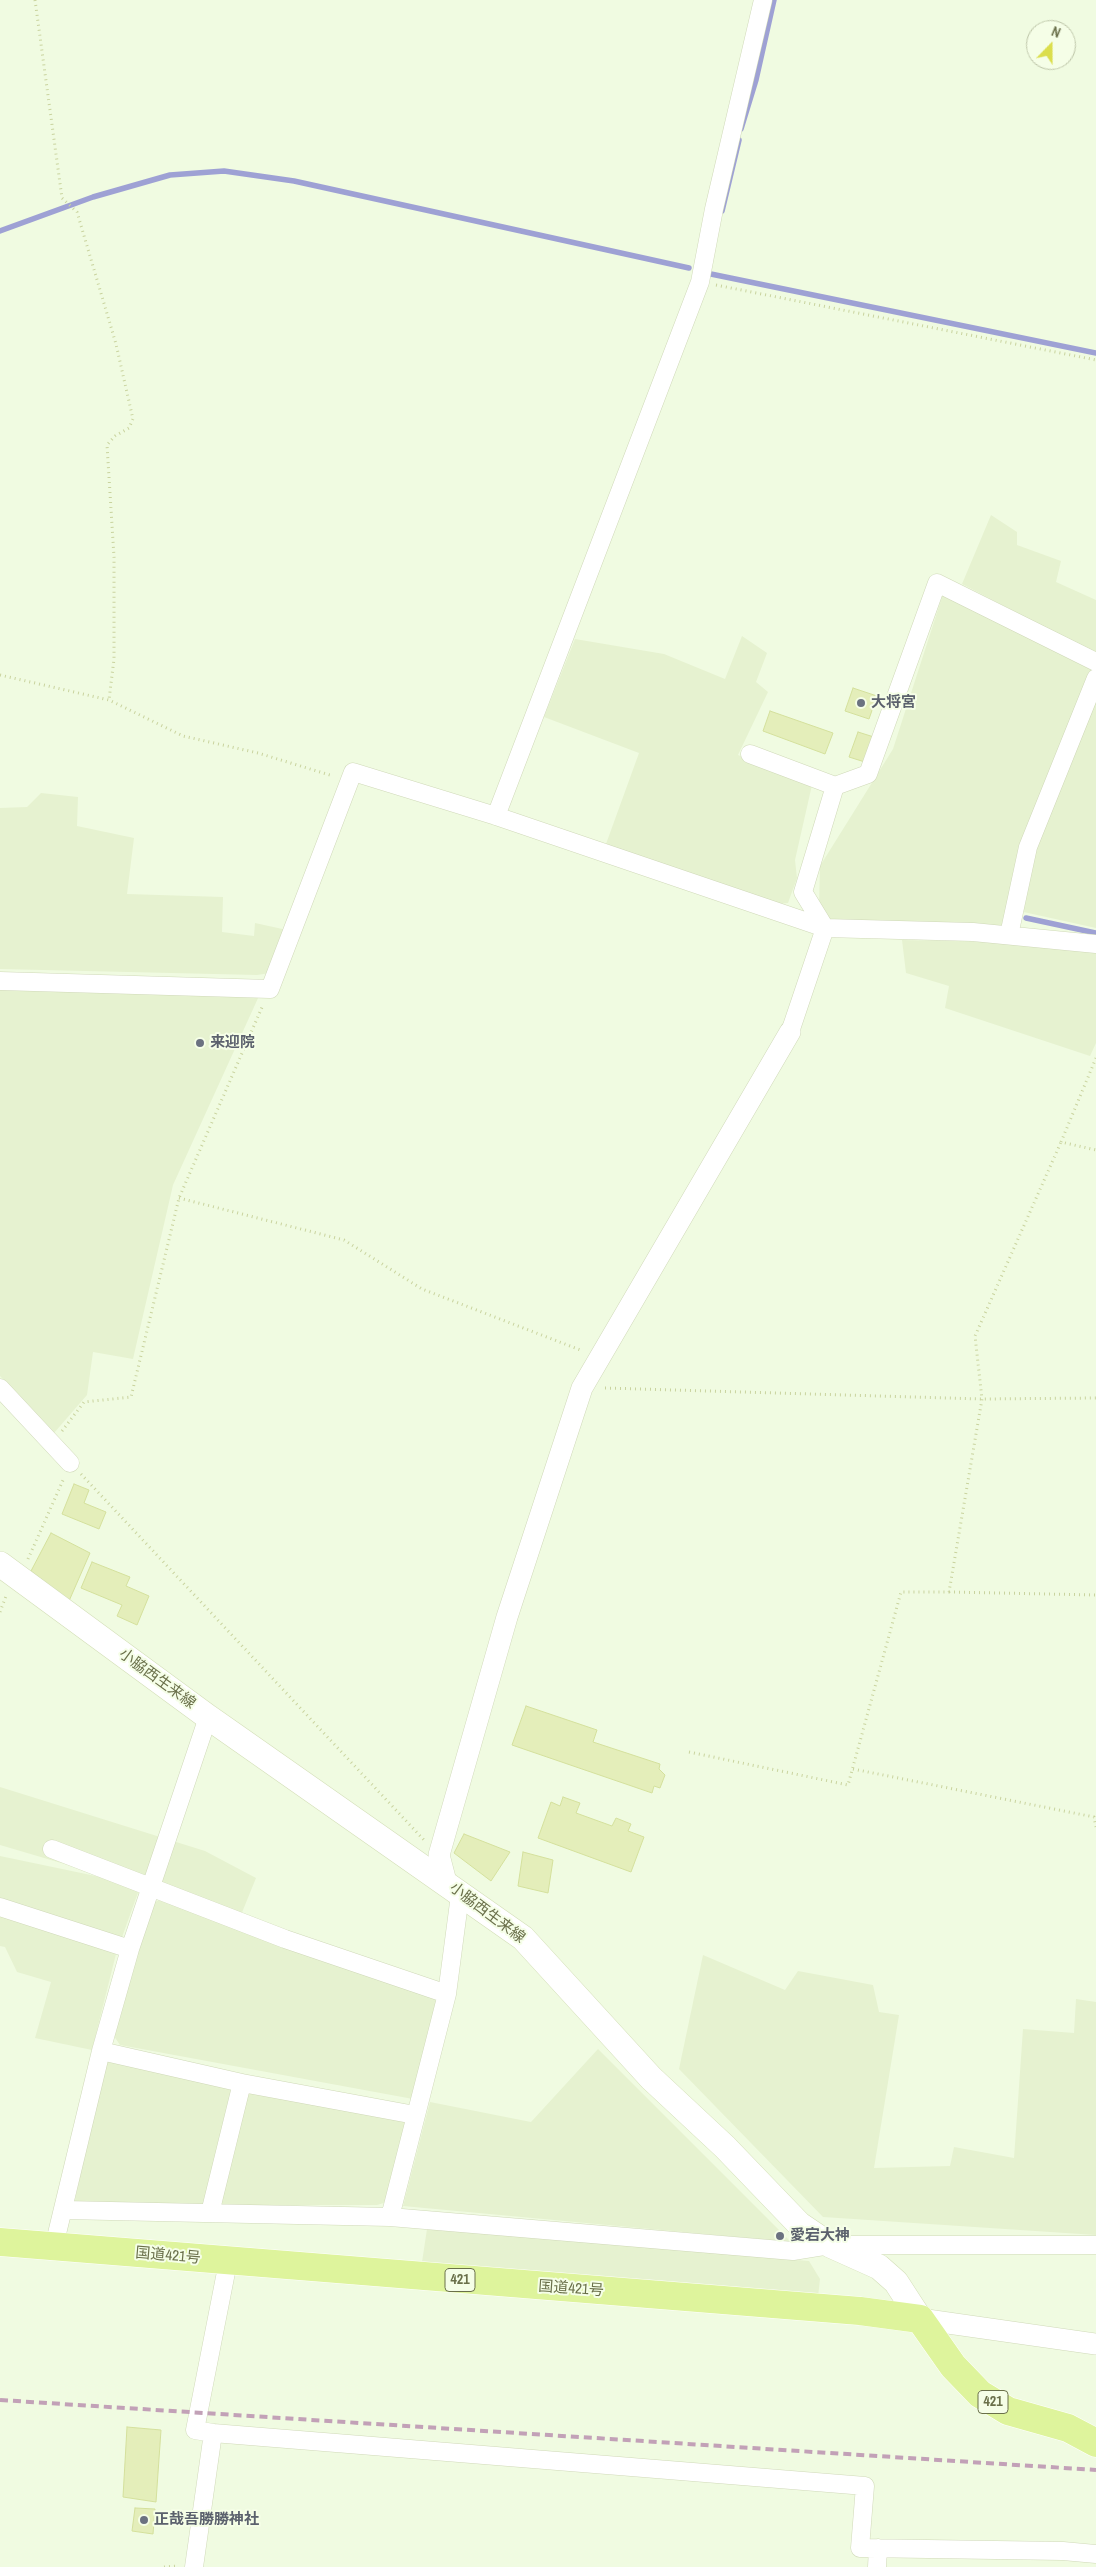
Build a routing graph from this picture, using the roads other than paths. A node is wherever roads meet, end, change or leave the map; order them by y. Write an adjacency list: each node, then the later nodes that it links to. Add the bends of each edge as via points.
1 (763, 0): 6 (street, via 700,282)
2 (1096, 662): 5 (street, via 937,583 868,774)
3 (1096, 678): 8 (street, via 1028,847)
4 (750, 754): 5 (street)
5 (836, 786): 7 (street, via 803,892)
6 (496, 816): 7 (street); 10 (street, via 354,772 270,989)
7 (825, 928): 8 (street); 11 (street)
8 (1009, 935): 9 (street)
9 (1096, 944)
10 (0, 981)
11 (790, 1032): 18 (street, via 582,1388 507,1617 439,1855)
12 (0, 1388): 13 (street)
13 (70, 1463)
14 (10, 1571): 15 (main road, 小脇西生来線)
15 (208, 1717): 17 (street); 18 (main road, 小脇西生来線)
16 (52, 1849): 17 (street)
17 (150, 1886): 20 (street); 21 (street, via 285,1940)
18 (453, 1888): 21 (street); 29 (main road, 小脇西生来線, via 523,1938 651,2078 726,2147 798,2224)
19 (0, 1907): 20 (street)
20 (130, 1949): 22 (street)
21 (447, 1994): 24 (street)
22 (101, 2051): 23 (street); 25 (street)
23 (242, 2083): 24 (street); 26 (street)
24 (415, 2115): 27 (street)
25 (64, 2210): 26 (street); 31 (street)
26 (210, 2213): 27 (street)
27 (390, 2217): 29 (street, via 793,2251)
28 (0, 2242): 31 (highway, 国道421号 / 421)
29 (830, 2245): 30 (street); 33 (main road, 小脇西生来線, via 879,2267 896,2282)
30 (1096, 2245)
31 (54, 2246): 32 (highway, 国道421号 / 421)
32 (228, 2262): 33 (highway, 国道421号 / 421, via 860,2311); 35 (street, via 195,2430)
33 (920, 2319): 34 (street); 36 (highway, 421, via 953,2366 980,2394 1008,2411 1068,2428)
34 (1096, 2344)
35 (213, 2433): 37 (street, via 865,2486 860,2548); 39 (street)
36 (1096, 2443)
37 (878, 2548): 38 (street, via 1062,2550); 40 (street)
38 (1096, 2554)
39 (194, 2567)
40 (877, 2567)

